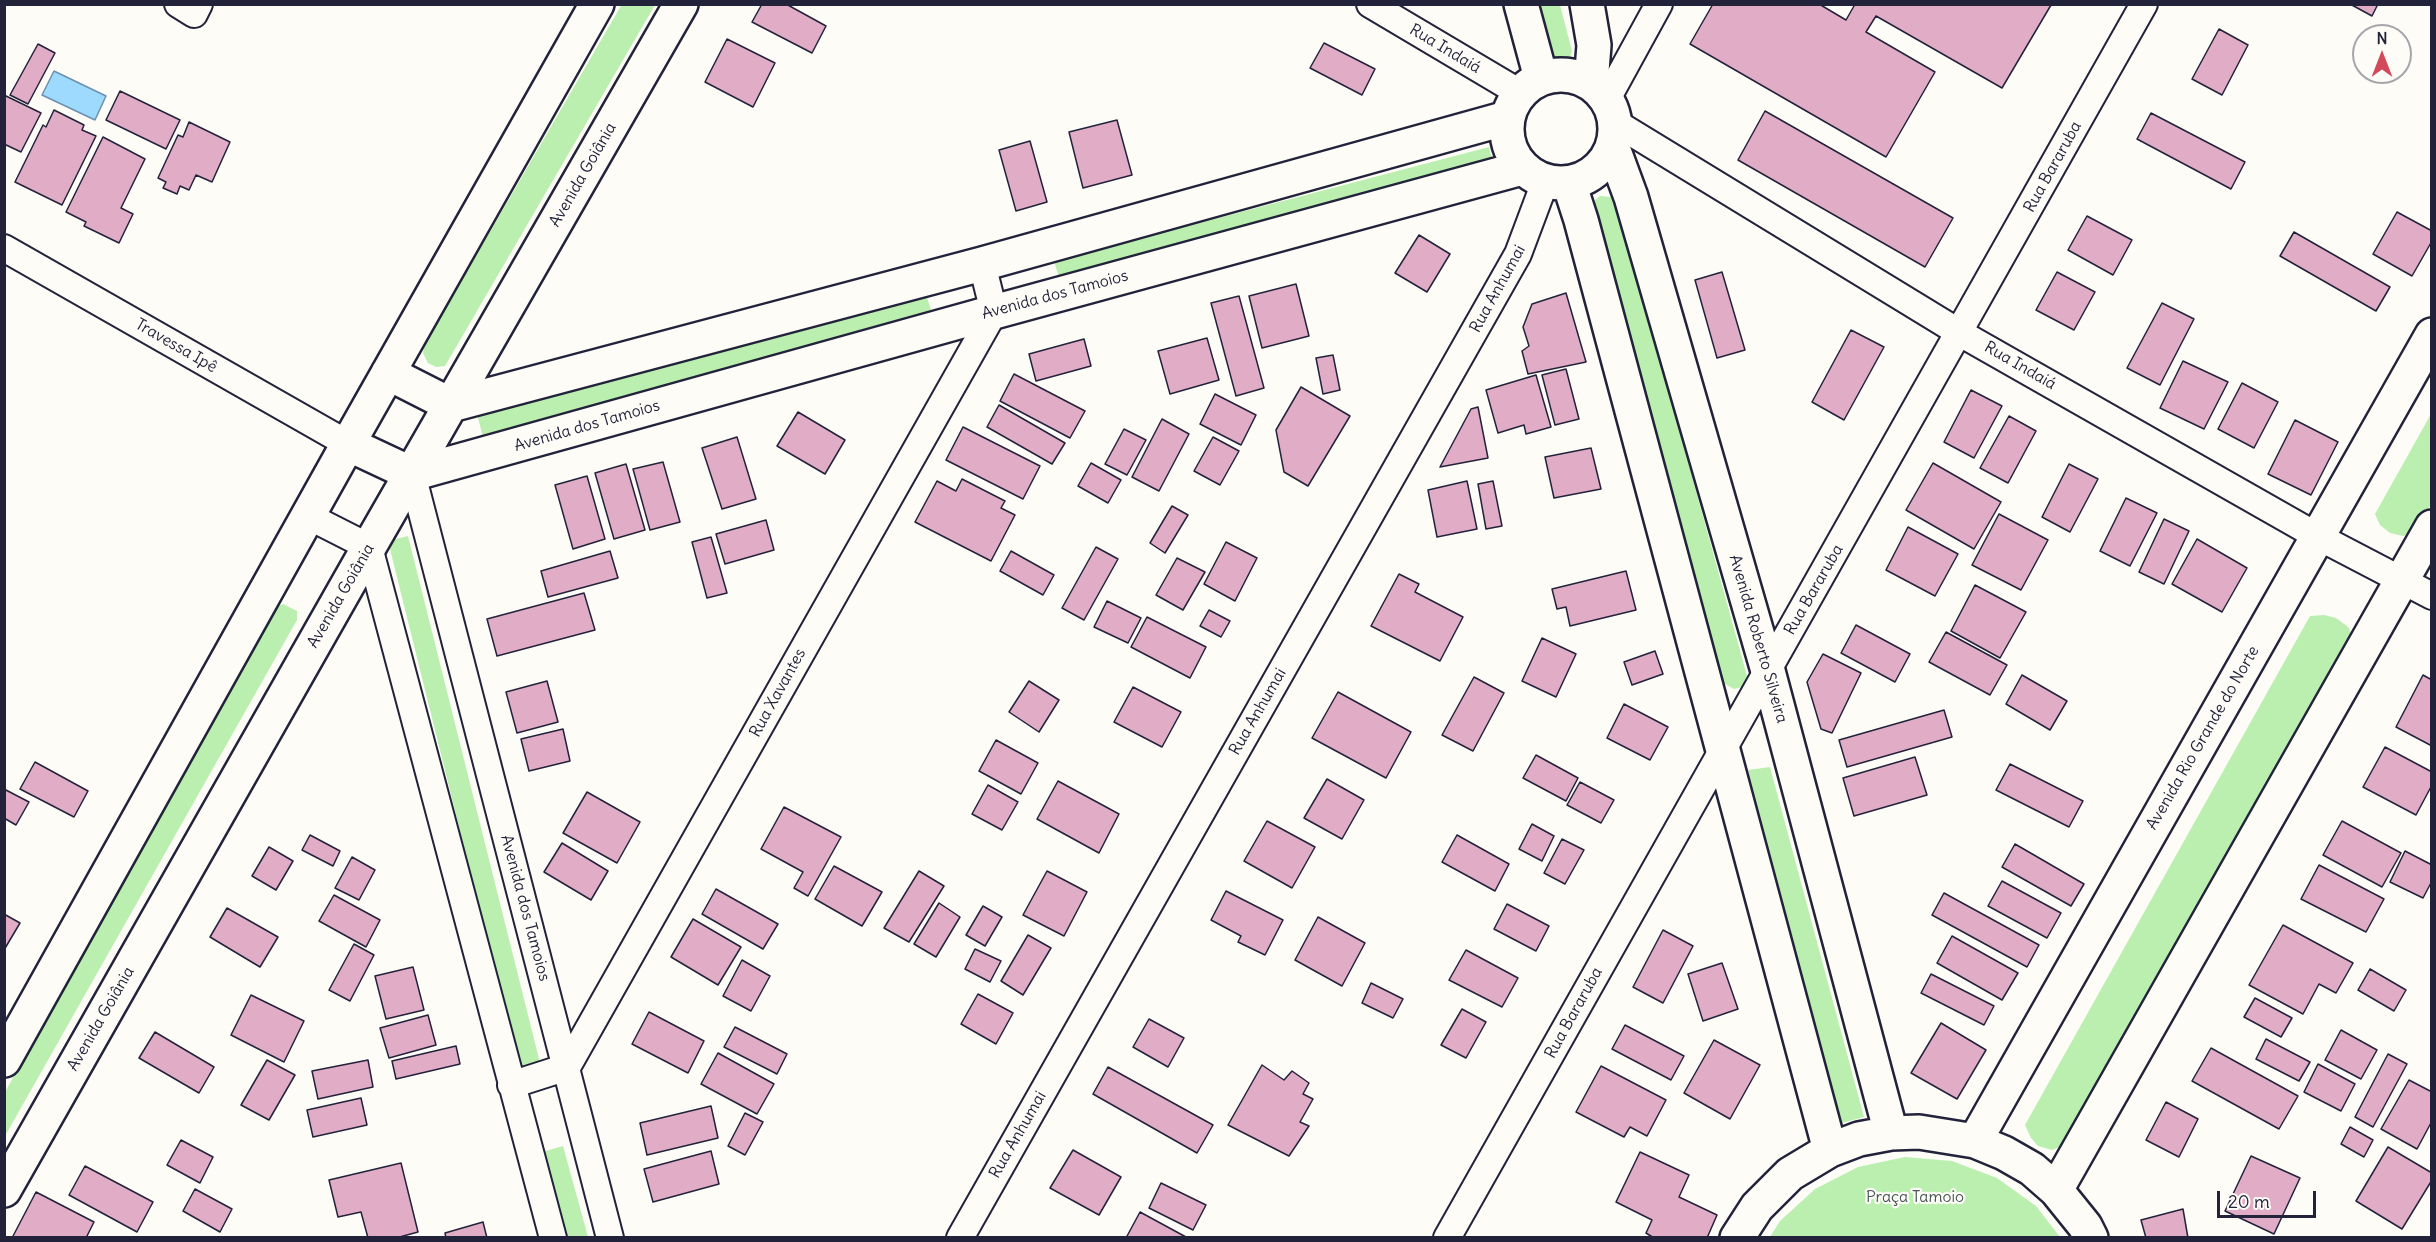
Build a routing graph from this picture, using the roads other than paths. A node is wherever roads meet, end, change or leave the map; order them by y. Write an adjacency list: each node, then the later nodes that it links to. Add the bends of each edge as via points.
1 (178, 4): 2 (street, via 194,14)
2 (199, 4)
3 (597, 4): 18 (street)
4 (681, 4): 19 (street, Avenida Goiânia)
5 (1370, 4): 10 (street, Rua Indaiá)
6 (1521, 4): 10 (street)
7 (1587, 4): 11 (street, Avenida Roberto Silveira)
8 (1659, 4): 11 (street)
9 (2144, 4): 16 (street, Rua Bararuba)
10 (1523, 96): 11 (street, via 1567,75); 12 (street, via 1508,145); 14 (street)
11 (1607, 113): 12 (street, via 1596,172); 16 (street, Rua Indaiá); 28 (street, Avenida Roberto Silveira)
12 (1545, 178): 15 (street, Avenida dos Tamoios); 29 (street, via 1584,232); 40 (street, Rua Anhumai, via 1518,254)
13 (4, 248): 20 (street, Travessa Ipê)
14 (982, 264): 15 (street); 19 (street)
15 (994, 312): 21 (street, Avenida dos Tamoios); 31 (street, Rua Xavantes)
16 (1960, 333): 24 (street, Rua Indaiá); 28 (street, Rua Bararuba)
17 (2432, 335): 24 (street, Avenida Rio Grande do Norte)
18 (388, 373): 19 (street); 20 (street)
19 (451, 405): 21 (street, Avenida Goiânia)
20 (348, 444): 21 (street); 22 (street)
21 (412, 474): 25 (street, Avenida Goiânia); 31 (street, Avenida dos Tamoios)
22 (308, 516): 25 (street); 30 (street)
23 (2432, 527): 26 (street)
24 (2317, 536): 26 (street, Rua Indaiá); 34 (street, Avenida Rio Grande do Norte)
25 (369, 547): 32 (street); 36 (street, Avenida Goiânia)
26 (2402, 580): 27 (street, Rua Indaiá); 37 (street)
27 (2432, 596)
28 (1768, 671): 29 (street, Rua Bararuba); 33 (street, Avenida Roberto Silveira)
29 (1722, 750): 35 (street); 41 (street, Rua Bararuba)
30 (4, 1060)
31 (567, 1067): 32 (street); 39 (street, Avenida dos Tamoios)
32 (512, 1085): 38 (street)
33 (1891, 1133): 34 (street, via 1919,1132); 35 (street)
34 (1975, 1141): 37 (street, via 2032,1169)
35 (1830, 1150): 42 (street, via 1790,1174 1757,1207)
36 (4, 1190)
37 (2056, 1190): 43 (street)
38 (552, 1238)
39 (610, 1238)
40 (960, 1238)
41 (1447, 1238)
42 (1737, 1238)
43 (2091, 1238)

